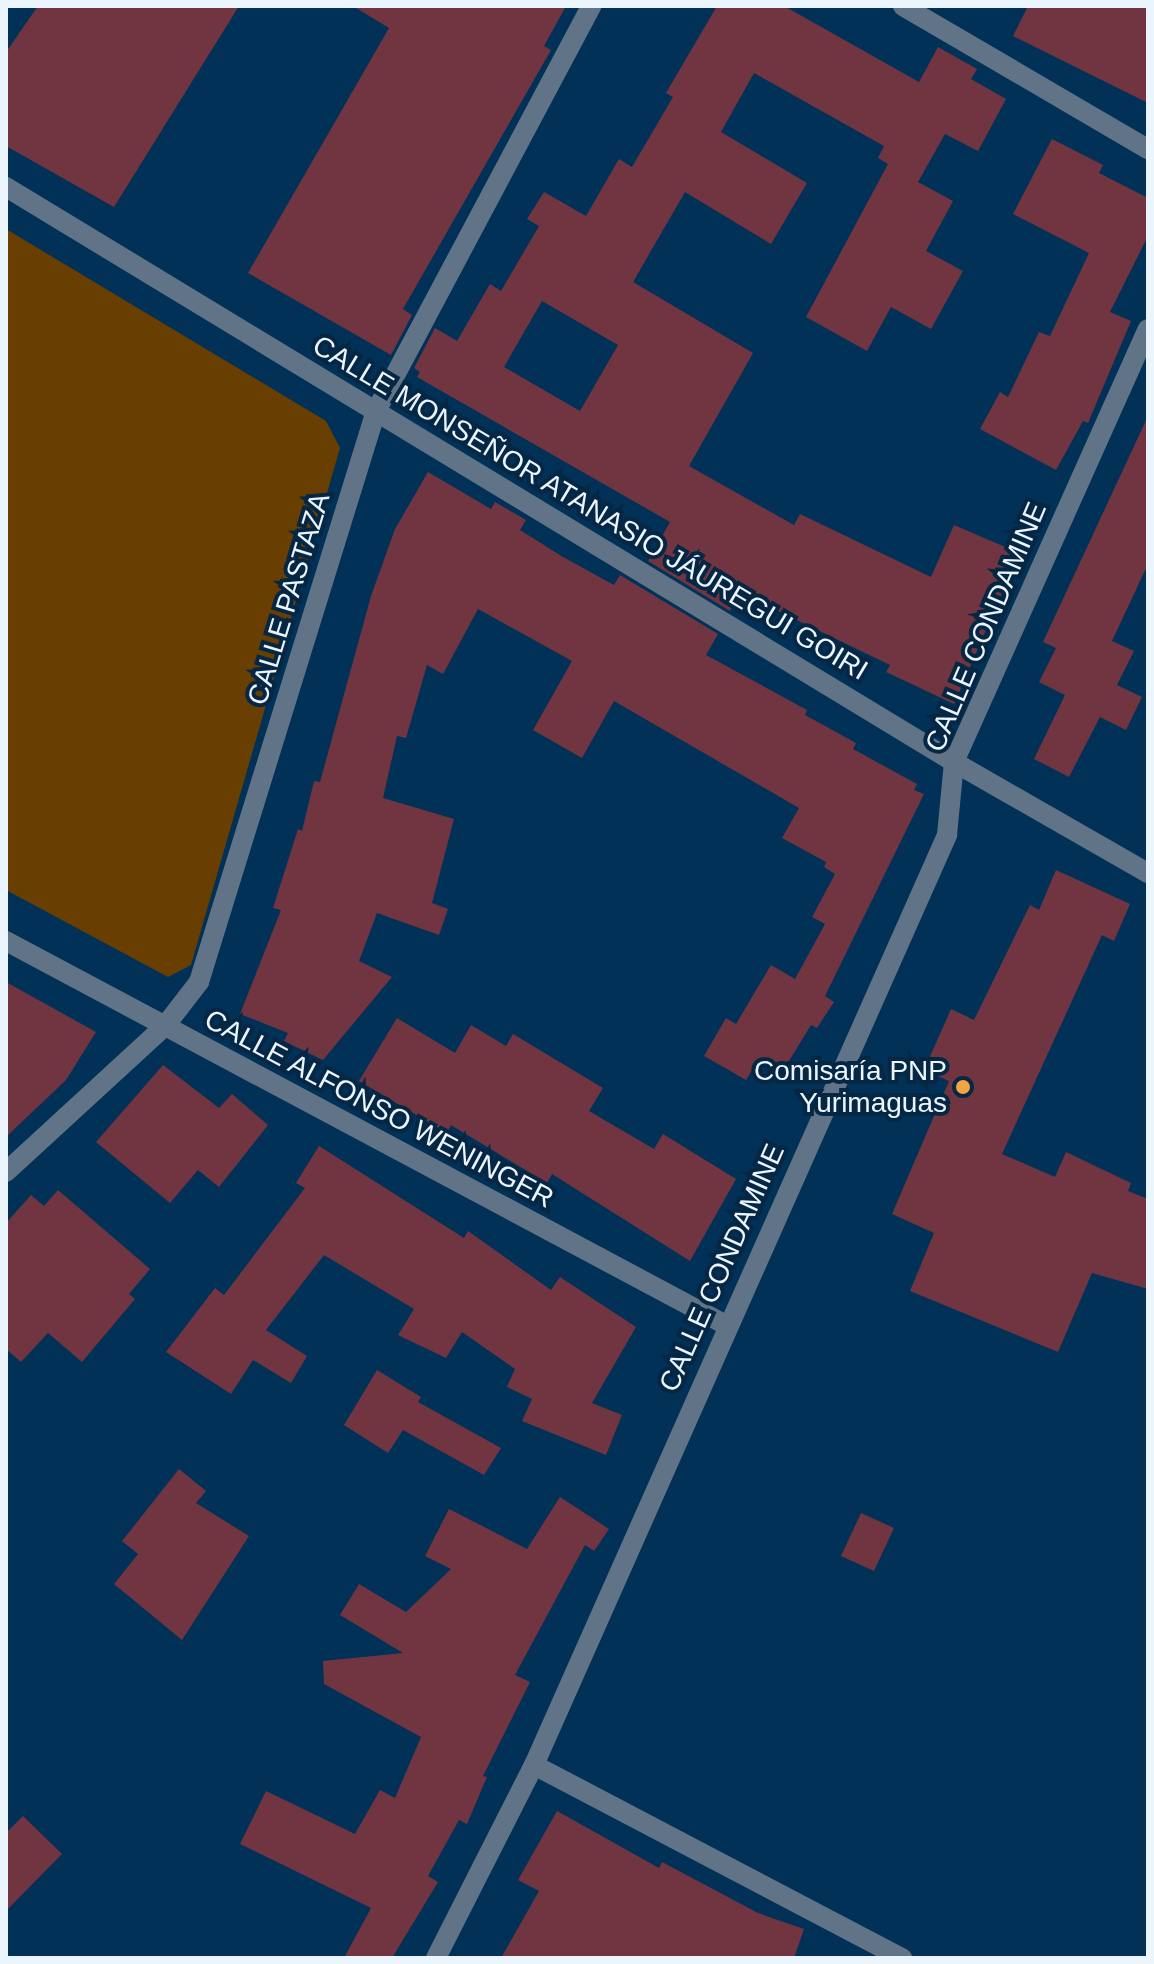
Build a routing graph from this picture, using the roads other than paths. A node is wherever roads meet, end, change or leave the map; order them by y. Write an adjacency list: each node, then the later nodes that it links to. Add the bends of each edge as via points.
1 (591, 6): 6 (street, CALLE PASTAZA)
2 (903, 6): 3 (street)
3 (1148, 149)
4 (6, 187): 6 (street, CALLE MONSEÑOR ATANASIO JÁUREGUI GOIRI)
5 (1148, 329): 7 (street, CALLE CONDAMINE)
6 (376, 411): 7 (street, CALLE MONSEÑOR ATANASIO JÁUREGUI GOIRI); 10 (street, CALLE PASTAZA, via 199,982)
7 (954, 762): 8 (street, CALLE MONSEÑOR ATANASIO JÁUREGUI GOIRI); 12 (street, CALLE CONDAMINE, via 947,835)
8 (1148, 873)
9 (6, 941): 10 (street, CALLE ALFONSO WENINGER)
10 (165, 1026): 11 (street, CALLE PASTAZA); 12 (street, CALLE ALFONSO WENINGER)
11 (6, 1172)
12 (726, 1325): 13 (street, CALLE CONDAMINE)
13 (534, 1765): 14 (street, CALLE CONDAMINE); 15 (street)
14 (436, 1958)
15 (902, 1958)

